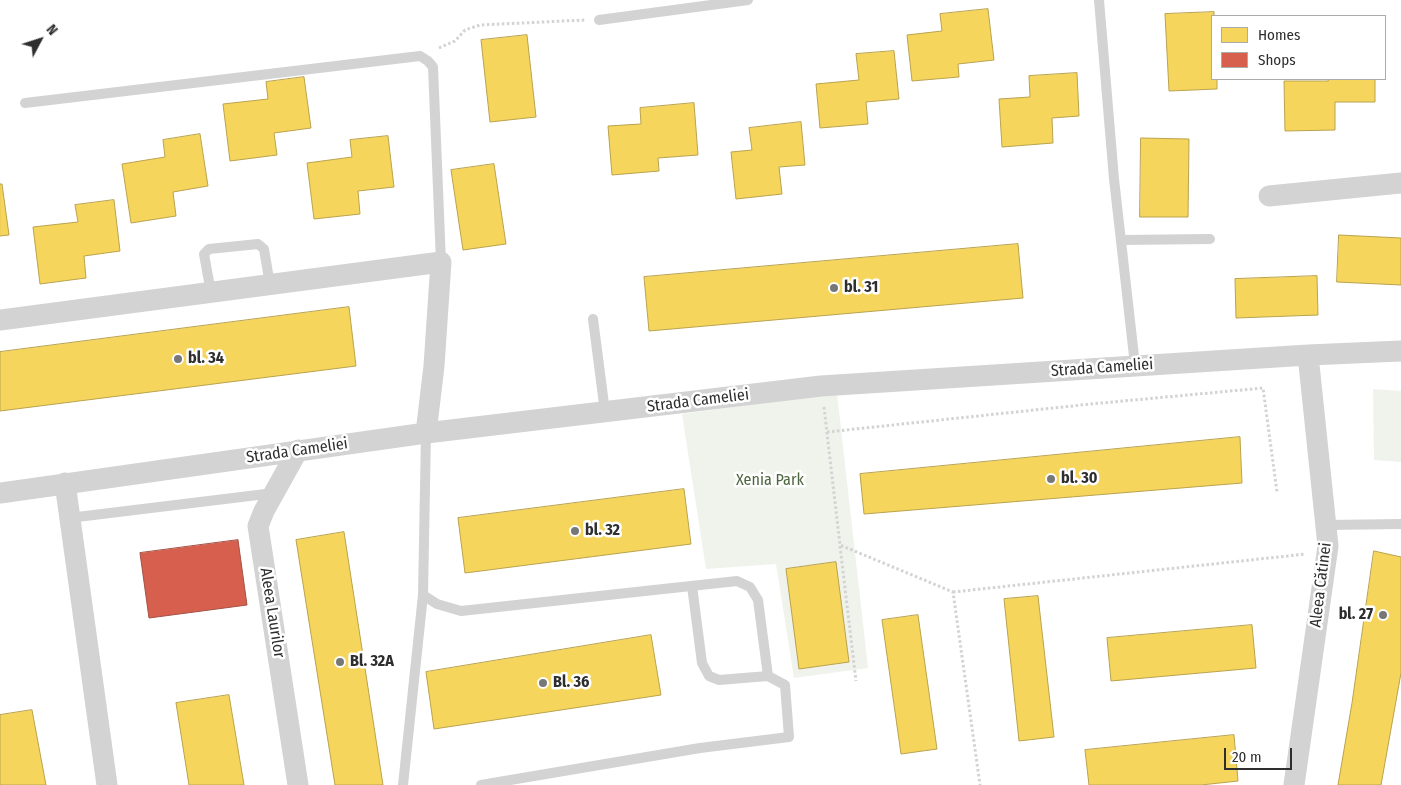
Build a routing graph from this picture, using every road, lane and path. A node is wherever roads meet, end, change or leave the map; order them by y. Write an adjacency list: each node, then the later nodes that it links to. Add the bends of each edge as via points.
1 (748, 0): 3 (lane)
2 (1099, 0): 9 (lane)
3 (599, 20): 4 (path, via 480,25)
4 (420, 56): 5 (lane); 10 (lane, via 433,67)
5 (25, 103)
6 (1401, 184): 7 (street)
7 (1269, 196)
8 (1210, 239): 9 (lane)
9 (1120, 240): 17 (lane)
10 (441, 262): 11 (street); 21 (street)
11 (270, 285): 12 (street); 12 (lane, via 264,249 258,244 209,249 204,254)
12 (210, 293): 14 (street)
13 (593, 319): 19 (lane)
14 (0, 320)
15 (1401, 351): 16 (street, Strada Cameliei)
16 (1308, 355): 17 (street, Strada Cameliei); 29 (street, Aleea Cătinei)
17 (1134, 366): 18 (street, Strada Cameliei)
18 (821, 386): 19 (street, Strada Cameliei); 20 (path)
19 (605, 412): 21 (street, Strada Cameliei)
20 (827, 432): 24 (path, via 1263,388); 30 (path)
21 (426, 433): 22 (street, Strada Cameliei); 34 (lane)
22 (298, 450): 23 (street, Strada Cameliei); 26 (street, Aleea Laurilor)
23 (65, 483): 25 (street, Strada Cameliei); 27 (street)
24 (1277, 492)
25 (0, 493)
26 (274, 493): 27 (lane); 38 (street, Aleea Laurilor, via 258,526)
27 (69, 518): 37 (street)
28 (1401, 524): 29 (lane)
29 (1326, 525): 31 (street, Aleea Cătinei)
30 (840, 545): 33 (path); 36 (path)
31 (1327, 551): 33 (path); 42 (street, Aleea Cătinei)
32 (692, 586): 34 (lane, via 461,611 437,604); 35 (lane, via 737,581 750,587 758,600); 35 (lane, via 702,664 709,676 720,680)
33 (953, 592): 41 (path)
34 (422, 594): 39 (lane)
35 (768, 676): 40 (lane, via 785,685 790,737 700,748)
36 (856, 681)
37 (107, 785)
38 (298, 785)
39 (403, 785)
40 (481, 785)
41 (980, 785)
42 (1294, 785)

